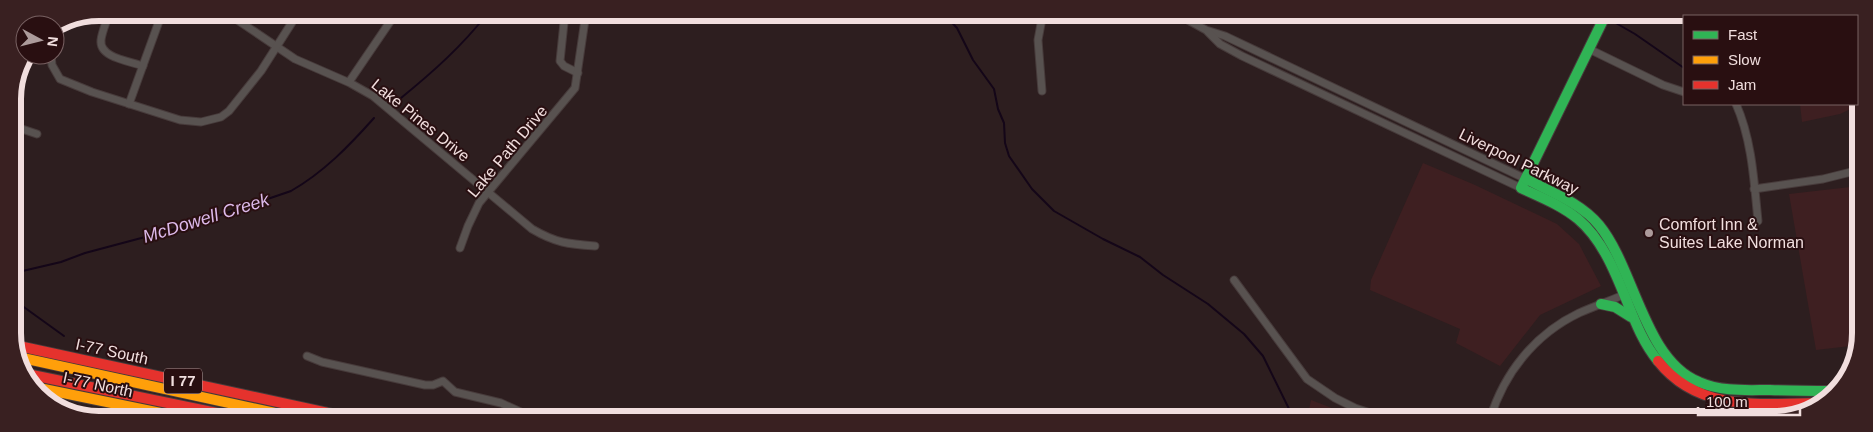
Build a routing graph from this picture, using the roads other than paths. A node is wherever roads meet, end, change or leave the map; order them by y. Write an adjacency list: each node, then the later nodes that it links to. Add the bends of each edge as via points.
1 (106, 21): 14 (street, via 101,39 103,49)
2 (159, 21): 14 (street)
3 (239, 21): 11 (street, Lake Pines Drive)
4 (292, 21): 11 (street)
5 (391, 21): 16 (street)
6 (564, 21): 15 (street, via 560,61)
7 (585, 21): 15 (street, Lake Path Drive)
8 (1042, 21): 17 (street, via 1038,40)
9 (1190, 21): 24 (street, Liverpool Parkway, via 1242,56)
10 (1602, 21): 12 (main road)
11 (276, 45): 16 (street, Lake Pines Drive, via 295,59); 19 (street, via 261,71 221,118 200,122 180,120)
12 (1588, 49): 18 (street); 24 (main road)
13 (52, 65): 19 (street, via 60,80)
14 (143, 66): 19 (street)
15 (578, 73): 26 (street, Lake Path Drive, via 575,88 567,100)
16 (349, 82): 26 (street, Lake Pines Drive, via 373,96)
17 (1042, 91)
18 (1683, 92)
19 (129, 104)
20 (1736, 105): 25 (street, via 1747,133)
21 (21, 129): 22 (street)
22 (37, 134)
23 (1852, 172): 25 (street)
24 (1524, 184): 31 (main road, Liverpool Parkway, via 1569,212 1590,230)
25 (1754, 189): 27 (street)
26 (488, 192): 28 (street, Lake Pines Drive, via 532,229 548,238 564,244); 29 (street, Lake Path Drive, via 468,226)
27 (1758, 220)
28 (595, 246)
29 (460, 248)
30 (1234, 280): 46 (street, via 1307,379 1335,398)
31 (1628, 293): 32 (street); 33 (main road, Liverpool Parkway); 39 (main road, Liverpool Parkway, via 1662,352 1679,369 1704,385 1726,390)
32 (1601, 304): 33 (main road, via 1620,309); 47 (street, via 1558,325 1526,353 1505,384)
33 (1633, 318): 40 (main road, Liverpool Parkway, via 1656,362 1677,382 1700,395 1734,403)
34 (23, 347): 44 (main road, I-77 South / I 77)
35 (307, 356): 45 (street, via 425,385 443,381 454,392 501,403)
36 (26, 359): 43 (main road, I 77)
37 (34, 375): 42 (main road, I 77)
38 (44, 388): 41 (main road, I-77 North / I 77)
39 (1825, 391)
40 (1808, 403)
41 (152, 411)
42 (206, 411)
43 (266, 411)
44 (319, 411)
45 (519, 411)
46 (1365, 411)
47 (1493, 411)

